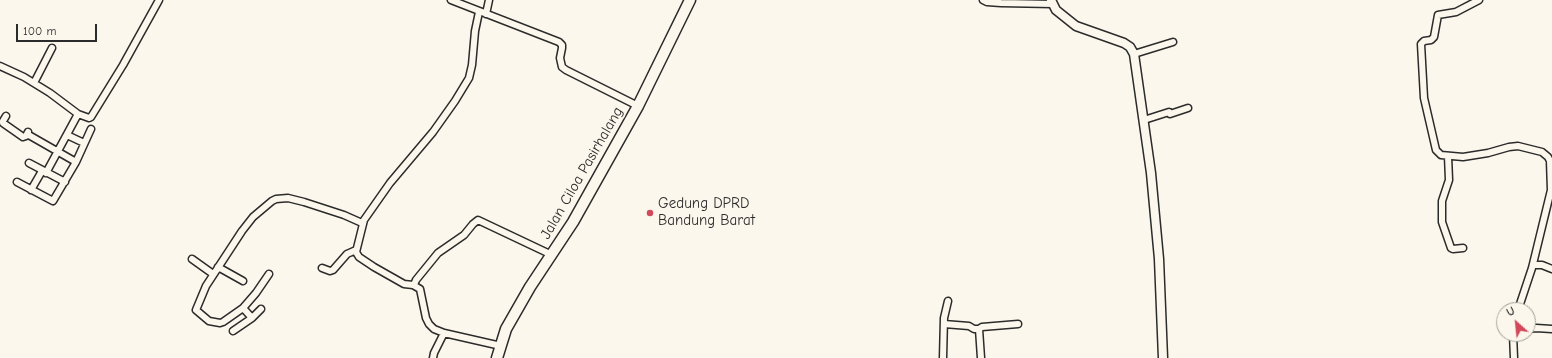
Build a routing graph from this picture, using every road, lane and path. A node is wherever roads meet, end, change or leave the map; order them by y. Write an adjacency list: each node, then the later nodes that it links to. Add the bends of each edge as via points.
1 (158, 0): 17 (street, via 91,117 86,118)
2 (451, 0): 8 (street)
3 (489, 0): 9 (street)
4 (690, 0): 15 (main road, Jalan Ciloa Pasirhalang)
5 (983, 0): 7 (street, via 1001,3)
6 (1479, 0): 24 (street, via 1456,12 1438,15 1434,37 1421,45 1424,98 1432,132 1438,153)
7 (1052, 2): 12 (street, via 1056,10 1076,26 1127,44)
8 (479, 12): 9 (street); 31 (street, via 469,78 433,132 390,183)
9 (486, 14): 15 (street, via 559,42 562,45 562,67)
10 (1173, 42): 12 (street)
11 (52, 48): 14 (street)
12 (1134, 54): 19 (street)
13 (0, 66): 14 (street)
14 (34, 83): 17 (street)
15 (638, 106): 34 (main road, Jalan Ciloa Pasirhalang)
16 (1188, 108): 19 (street)
17 (78, 114): 21 (street)
18 (6, 116): 23 (street, via 3,124 23,137 28,132)
19 (1144, 120): 62 (street, via 1152,173)
20 (91, 128): 22 (street)
21 (67, 135): 22 (street); 23 (street)
22 (84, 143): 25 (street)
23 (58, 151): 25 (street); 27 (street)
24 (1448, 156): 32 (street, via 1449,180 1442,201 1442,222 1451,248); 36 (street, via 1463,157 1518,146 1542,152 1548,157 1551,166 1551,190)
25 (76, 162): 29 (street)
26 (29, 163): 27 (street)
27 (44, 172): 29 (street); 30 (street)
28 (17, 182): 30 (street)
29 (65, 182): 30 (street, via 53,201)
30 (31, 190)
31 (362, 223): 33 (street); 37 (street, via 304,202 288,198 276,199 253,217)
32 (1463, 248)
33 (356, 250): 38 (street, via 347,254 333,270); 43 (street, via 358,257 374,267 404,284)
34 (552, 255): 43 (street, via 478,220 464,235 438,253); 57 (main road, Jalan Ciloa Pasirhalang, via 506,329)
35 (192, 259): 40 (street)
36 (1533, 265): 39 (street); 45 (street)
37 (218, 267): 40 (street); 42 (street)
38 (322, 268)
39 (1552, 269)
40 (213, 274): 46 (street, via 196,310 209,321 220,323)
41 (269, 274): 46 (street)
42 (244, 281)
43 (414, 285): 55 (street, via 421,290 429,324)
44 (948, 301): 49 (street)
45 (1521, 302)
46 (243, 308): 48 (street)
47 (261, 309): 48 (street)
48 (252, 318): 54 (street)
49 (944, 324): 53 (street, via 969,326); 60 (street)
50 (1018, 324): 53 (street, via 982,327)
51 (1536, 329): 52 (street)
52 (1552, 329)
53 (979, 330): 61 (street)
54 (233, 331)
55 (444, 333): 57 (street); 58 (street)
56 (1513, 342): 63 (street)
57 (501, 346): 59 (main road, Jalan Ciloa Pasirhalang)
58 (433, 358)
59 (497, 358)
60 (943, 358)
61 (981, 358)
62 (1163, 358)
63 (1514, 358)

